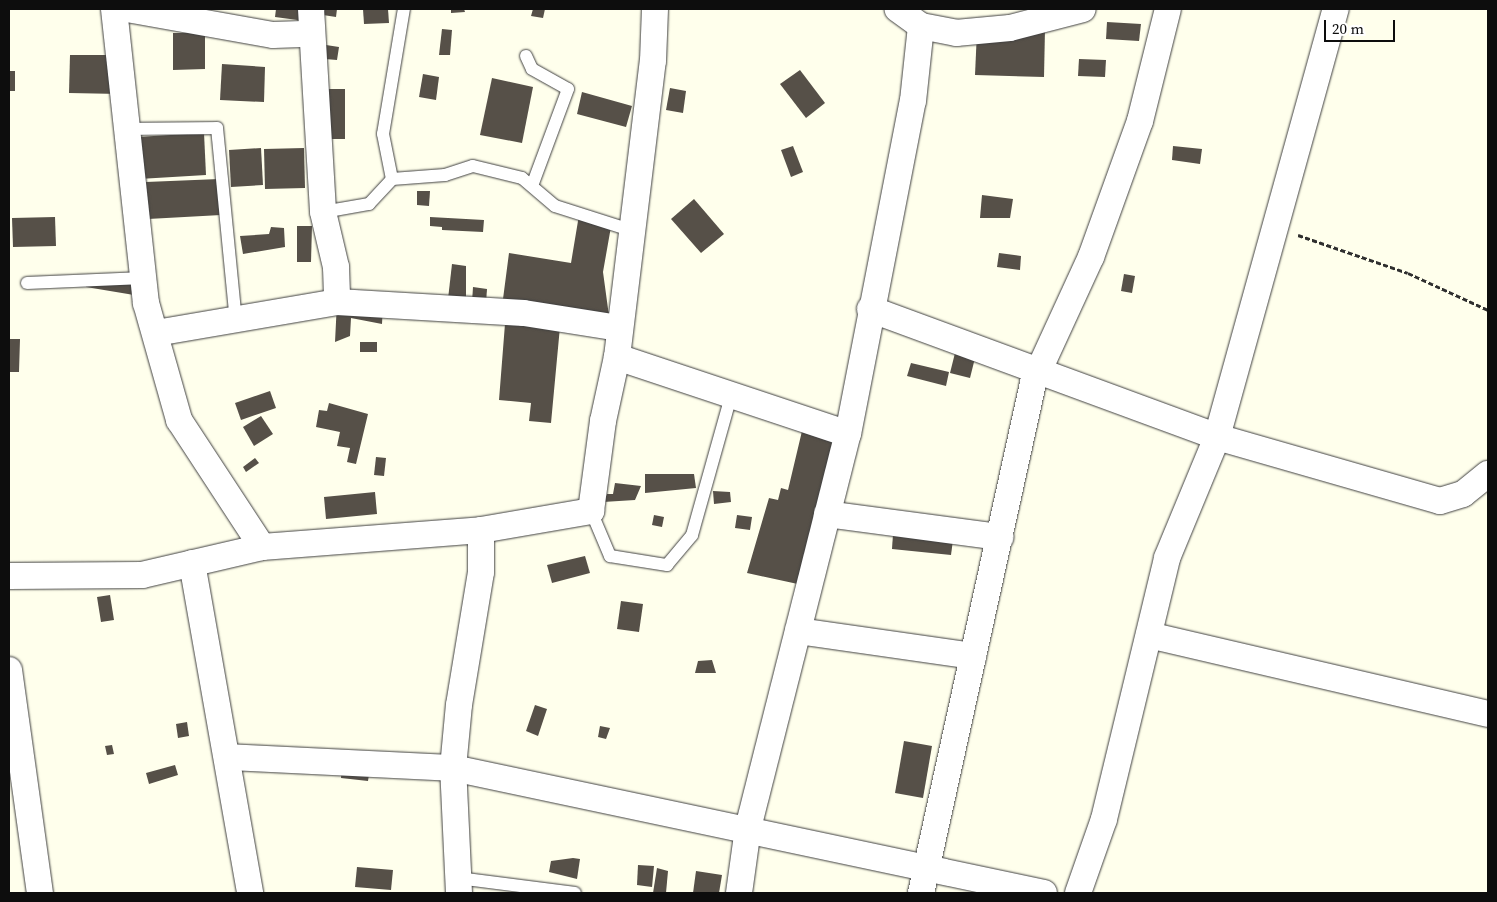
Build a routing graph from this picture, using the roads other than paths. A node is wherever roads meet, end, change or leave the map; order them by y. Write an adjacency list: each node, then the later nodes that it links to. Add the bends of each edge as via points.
1 (114, 9): 12 (street)
2 (127, 9): 9 (street, via 273,35)
3 (404, 9): 13 (lane, via 383,134)
4 (655, 9): 16 (street, via 654,61)
5 (898, 9): 10 (street)
6 (1168, 9): 25 (street, via 1140,121 1091,257)
7 (1336, 9): 28 (street)
8 (1069, 11): 10 (street, via 1010,28 956,33)
9 (311, 21): 15 (street)
10 (921, 26): 20 (street, via 913,101)
11 (526, 56): 14 (lane, via 532,69 568,89)
12 (127, 129): 17 (street); 21 (lane, via 217,128)
13 (392, 179): 14 (lane, via 445,175 473,166 522,178); 15 (lane, via 369,204)
14 (532, 186): 16 (lane, via 555,206)
15 (323, 212): 19 (street, via 336,267)
16 (630, 230): 22 (street)
17 (143, 278): 18 (lane); 23 (street)
18 (27, 283)
19 (337, 302): 21 (street); 22 (street, via 524,313)
20 (870, 309): 25 (street); 27 (street)
21 (236, 321): 23 (street)
22 (619, 328): 24 (street)
23 (156, 334): 34 (street, via 178,420)
24 (618, 357): 26 (street); 30 (street, via 603,421)
25 (1039, 371): 28 (street); 33 (street)
26 (732, 393): 27 (street); 30 (lane, via 692,535 667,565 610,556)
27 (848, 434): 31 (street)
28 (1217, 437): 29 (street, via 1440,501 1463,494); 38 (street, via 1167,558)
29 (1488, 474)
30 (591, 511): 32 (street)
31 (827, 514): 33 (street); 37 (street)
32 (481, 530): 34 (street); 43 (street, via 481,572 459,705)
33 (1000, 538): 39 (street)
34 (262, 547): 35 (street)
35 (192, 563): 36 (street, via 142,575); 42 (street)
36 (9, 576)
37 (798, 631): 39 (street); 44 (street)
38 (1149, 635): 41 (street); 52 (street, via 1104,819)
39 (973, 656): 45 (street)
40 (9, 670): 47 (street)
41 (1488, 714)
42 (228, 757): 43 (street); 48 (street)
43 (453, 768): 44 (street); 46 (street)
44 (748, 828): 45 (street); 50 (street)
45 (923, 881): 51 (street)
46 (458, 885): 49 (lane)
47 (40, 893)
48 (250, 893)
49 (575, 893)
50 (739, 893)
51 (1044, 893)
52 (1078, 893)

